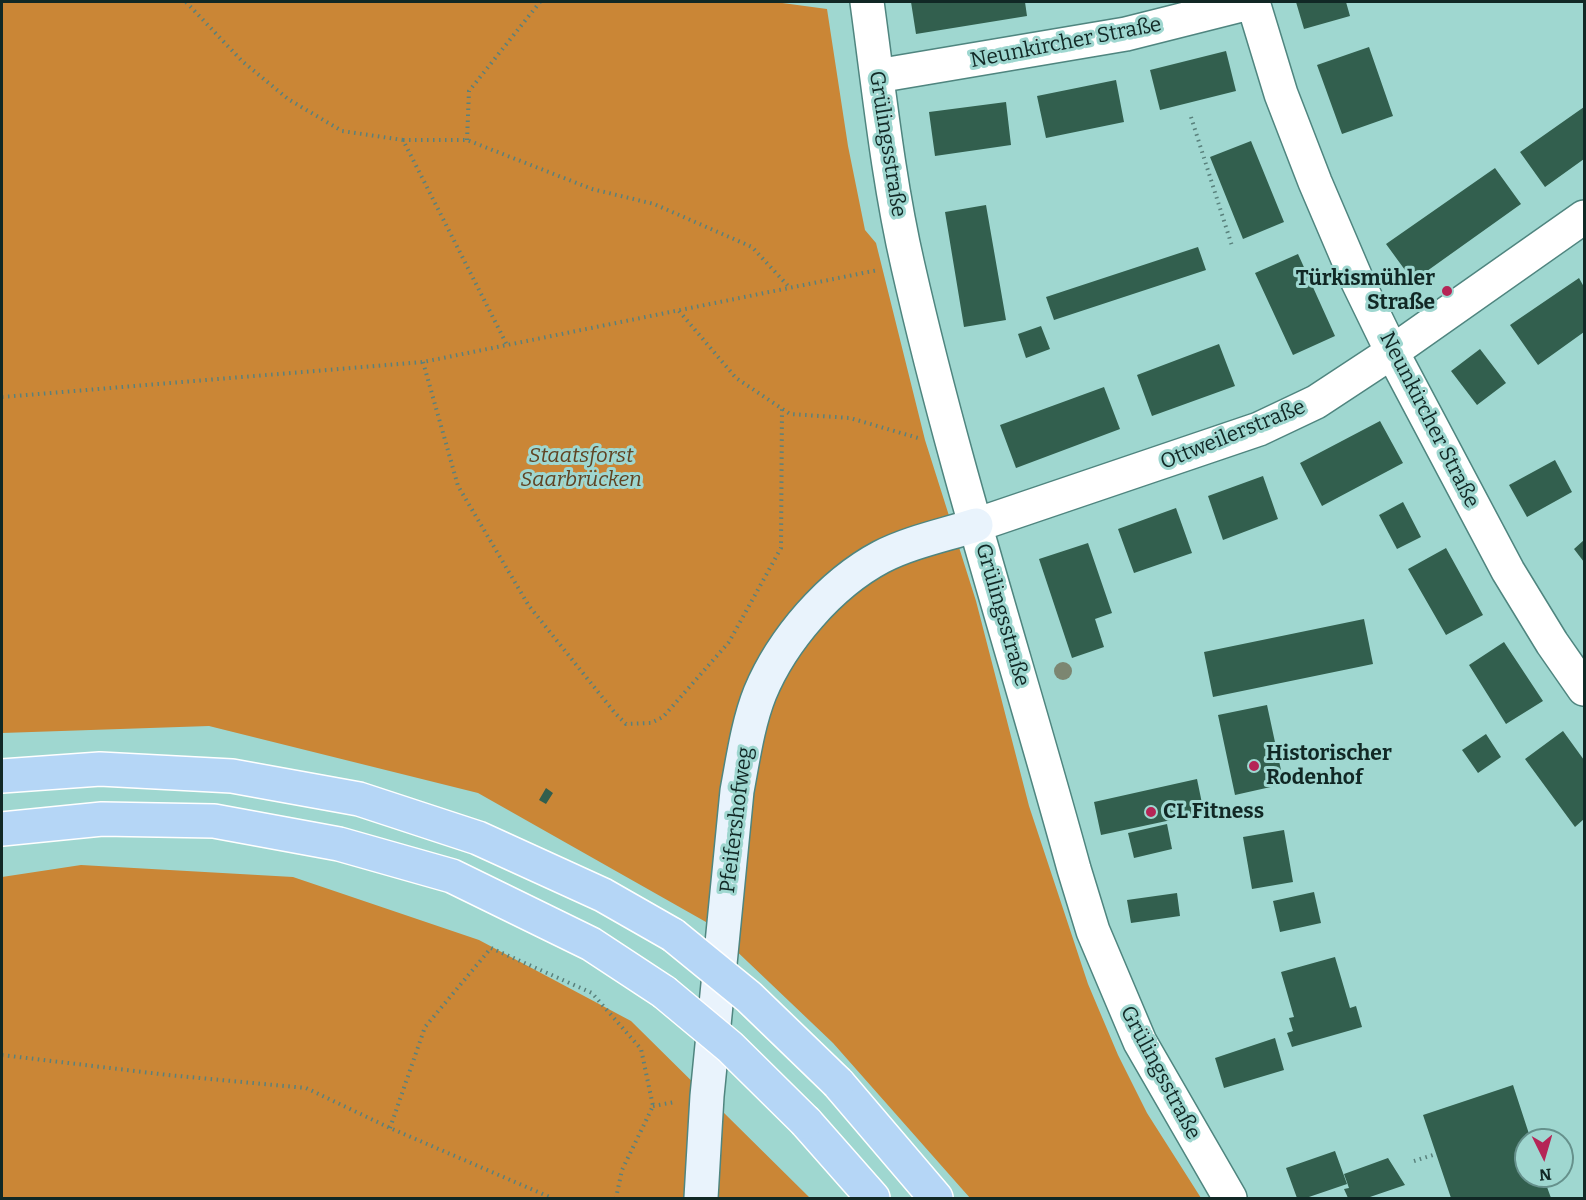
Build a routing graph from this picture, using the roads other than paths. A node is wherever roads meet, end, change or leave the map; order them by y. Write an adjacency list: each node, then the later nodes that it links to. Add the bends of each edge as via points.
1 (867, 2): 3 (street, Grülingsstraße)
2 (1253, 2): 3 (street, Neunkircher Straße, via 1126,34); 5 (street, Neunkircher Straße, via 1281,94 1315,182)
3 (877, 76): 6 (street, Grülingsstraße, via 907,264)
4 (1584, 217): 5 (street, Ottweilerstraße)
5 (1392, 352): 6 (street, Ottweilerstraße, via 1316,402 1259,429); 7 (street, Neunkircher Straße, via 1508,572)
6 (976, 525): 10 (street, Pfeifershofweg, via 894,551 841,584 781,650 760,694 737,791 707,1096); 13 (street, Grülingsstraße, via 1093,931 1140,1042)
7 (1584, 689)
8 (2, 776): 12 (highway, bridge, via 100,769 232,776 359,800 478,838 603,895 672,935 749,997 838,1083)
9 (2, 829): 11 (highway, bridge, via 102,819 214,821 339,844 452,876 591,944 664,992 730,1047 806,1122)
10 (701, 1198)
11 (873, 1198)
12 (936, 1198)
13 (1230, 1198)

